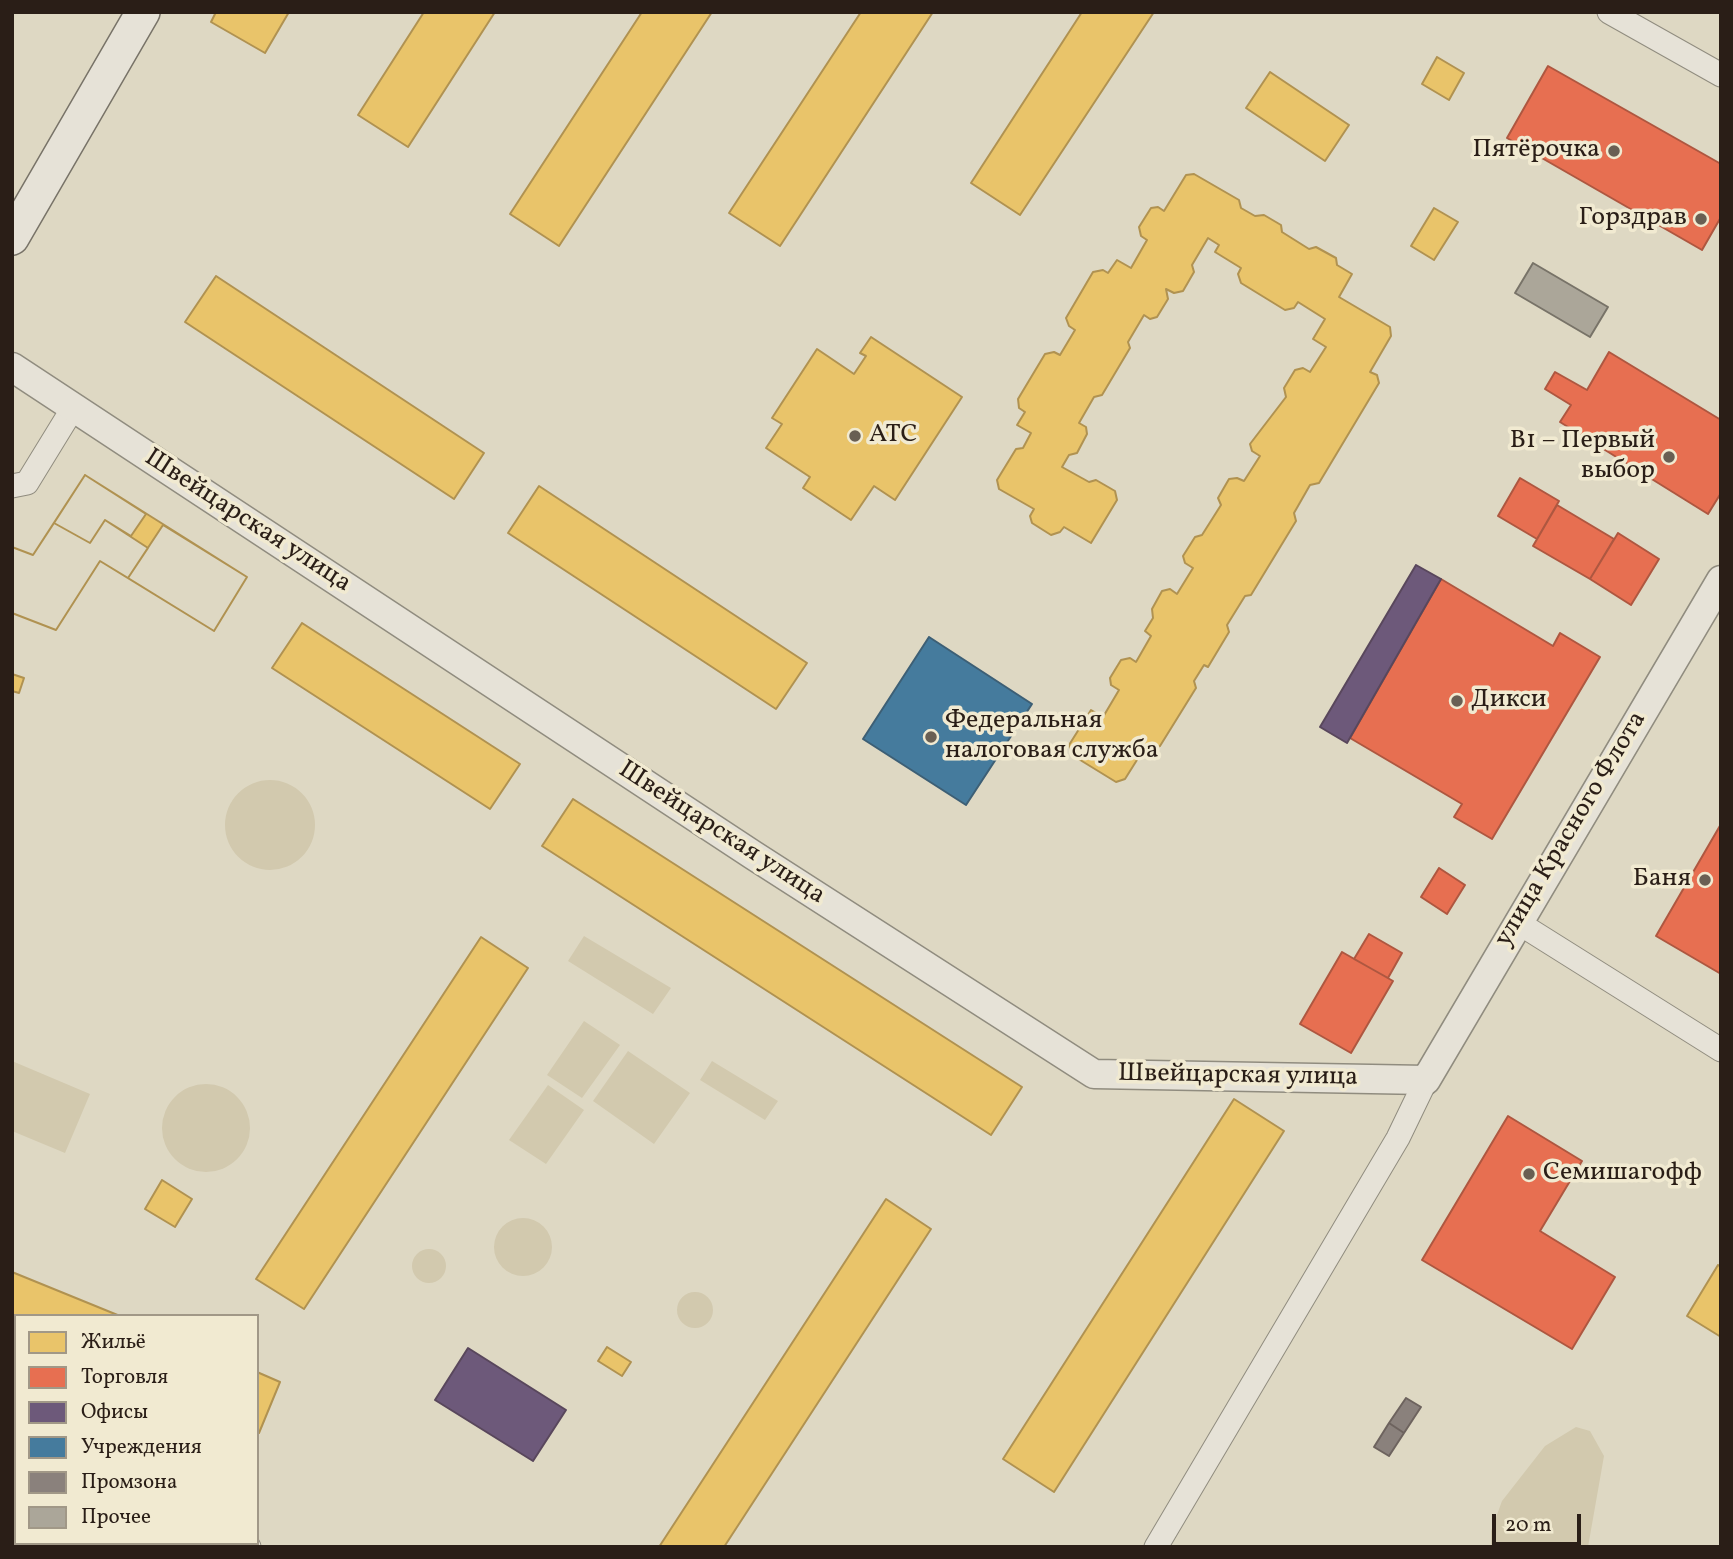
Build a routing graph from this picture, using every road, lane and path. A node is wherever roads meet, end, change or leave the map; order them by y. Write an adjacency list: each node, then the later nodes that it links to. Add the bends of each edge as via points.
1 (143, 12): 4 (main road)
2 (1609, 12): 3 (street)
3 (1721, 75)
4 (12, 238)
5 (12, 367): 6 (street, Швейцарская улица)
6 (72, 408): 7 (street, via 27,483); 11 (street, Швейцарская улица, via 1094,1074)
7 (12, 486)
8 (1721, 580): 9 (street, улица Красного Флота)
9 (1517, 922): 10 (street); 11 (street, улица Красного Флота)
10 (1721, 1050)
11 (1426, 1080): 12 (street, via 1398,1138)
12 (1156, 1547)

